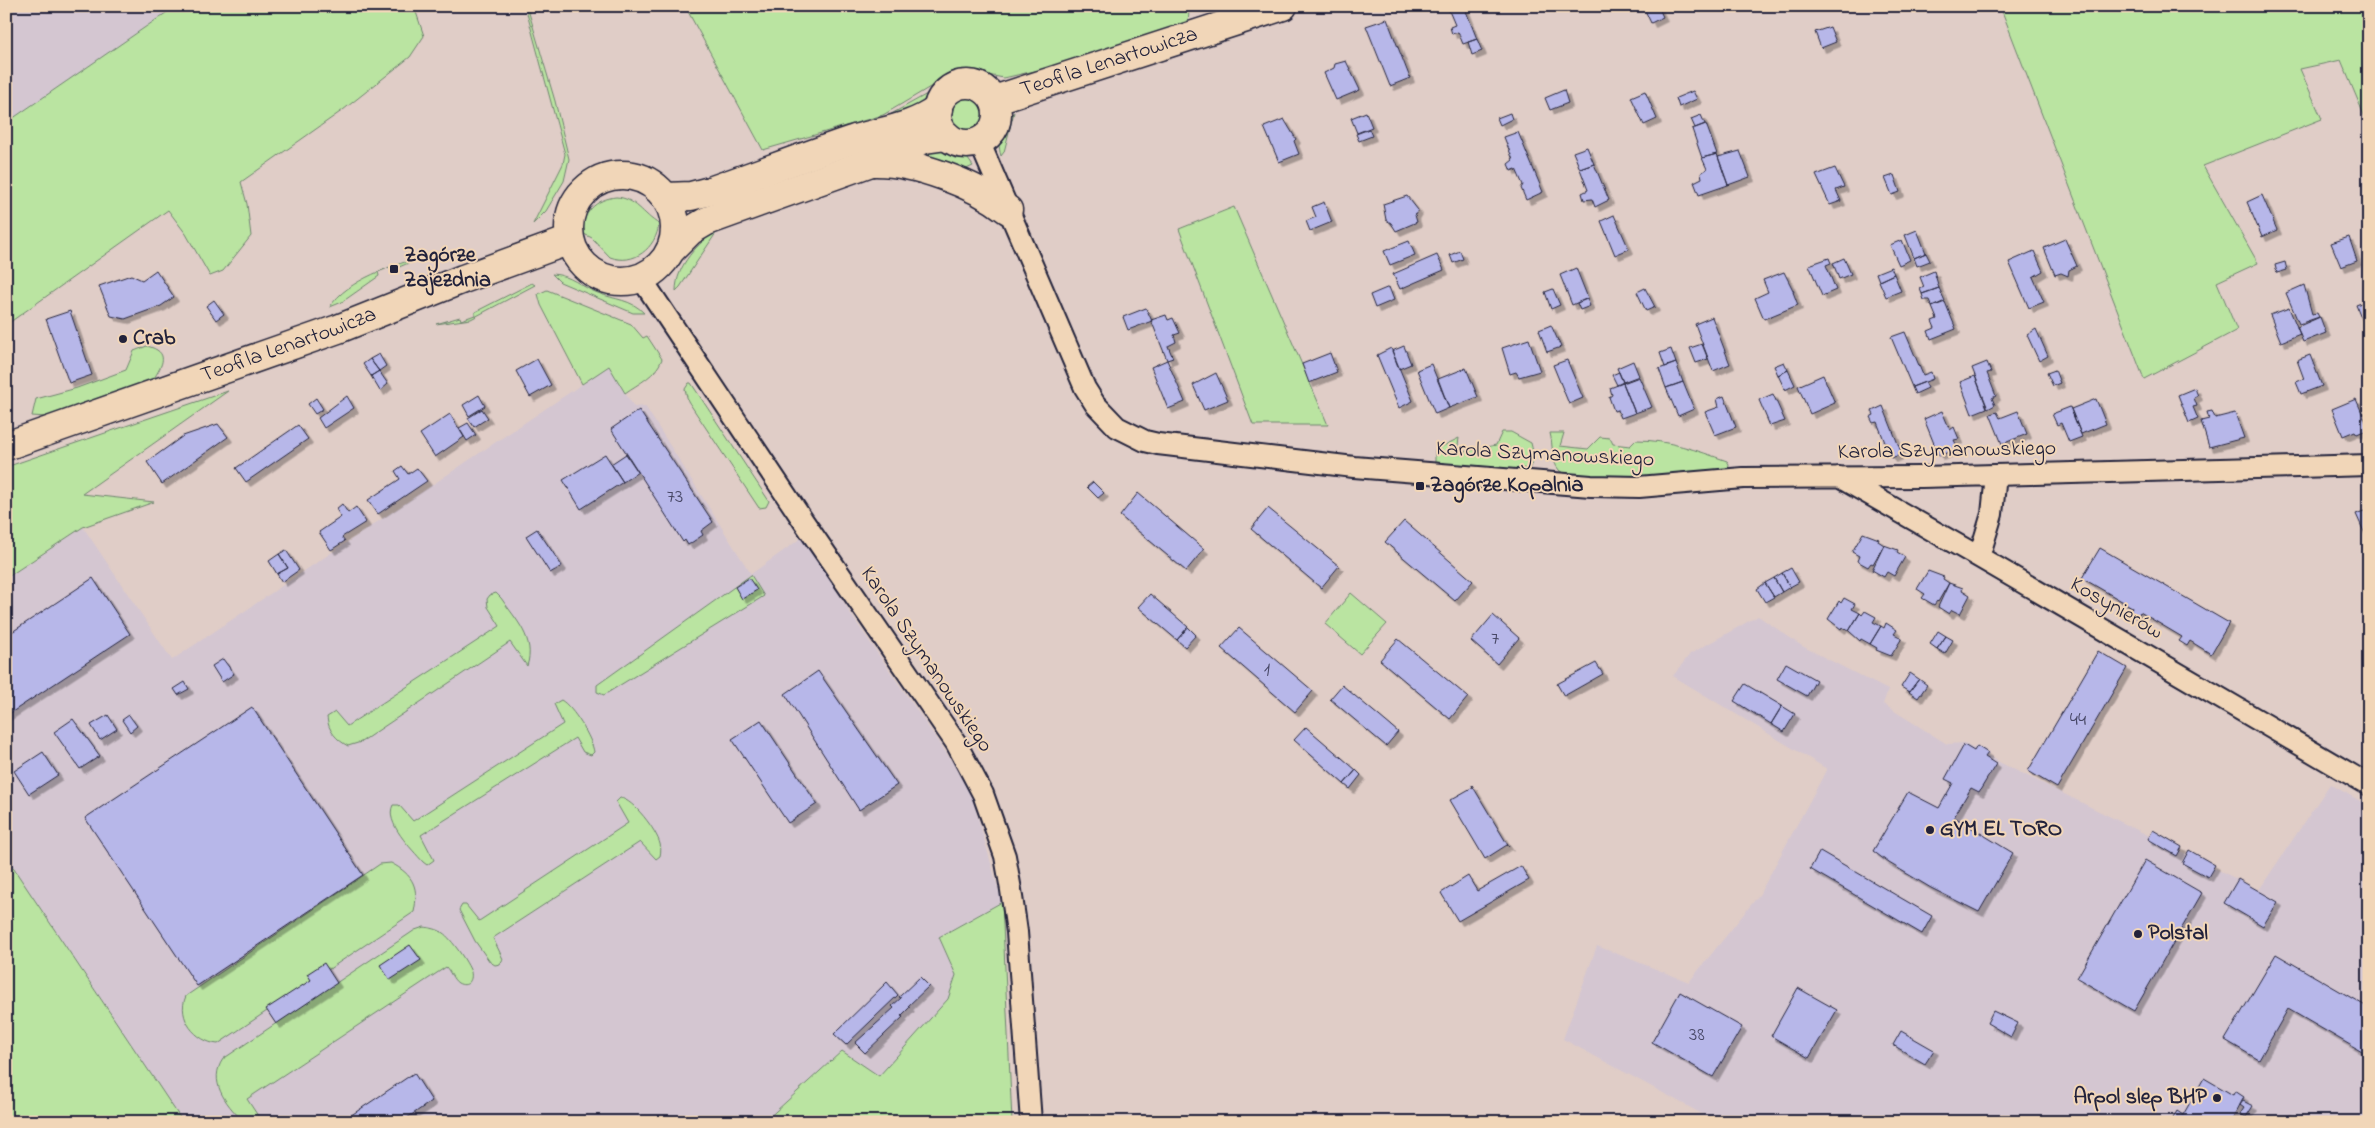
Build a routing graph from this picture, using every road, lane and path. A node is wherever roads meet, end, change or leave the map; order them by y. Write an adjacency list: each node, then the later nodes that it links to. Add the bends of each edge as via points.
1 (1283, 6): 2 (street, Teofila Lenartowicza)
2 (994, 100): 3 (street, via 982,88 965,85 951,90); 5 (street, via 997,112 994,128)
3 (938, 109): 4 (street, via 940,126); 7 (street, via 896,128 854,139 710,191)
4 (948, 136): 5 (street, via 959,143); 6 (street, via 925,139)
5 (979, 141): 8 (street, Karola Szymanowskiego)
6 (873, 162): 8 (street, via 914,166 980,192); 10 (street, via 707,221 690,231)
7 (666, 197): 9 (street, via 637,176 602,178 584,190 575,203 569,219); 10 (street, via 676,228)
8 (1008, 210): 15 (street, Karola Szymanowskiego, via 1085,388 1095,404 1117,426 1145,441 1305,462 1591,486 1639,487 1743,478)
9 (570, 240): 11 (street, via 580,261 597,275 618,281); 12 (street, Teofila Lenartowicza, via 345,326)
10 (671, 250): 11 (street, via 663,262)
11 (641, 278): 18 (street, Karola Szymanowskiego, via 956,743 979,784 1005,856 1011,890)
12 (6, 446)
13 (2369, 465): 14 (street, Karola Szymanowskiego)
14 (1996, 475): 15 (street, Karola Szymanowskiego); 16 (street, via 1992,514)
15 (1838, 477): 16 (street, Kosynierów)
16 (1979, 557): 17 (street, Kosynierów)
17 (2369, 785)
18 (1031, 1122)

